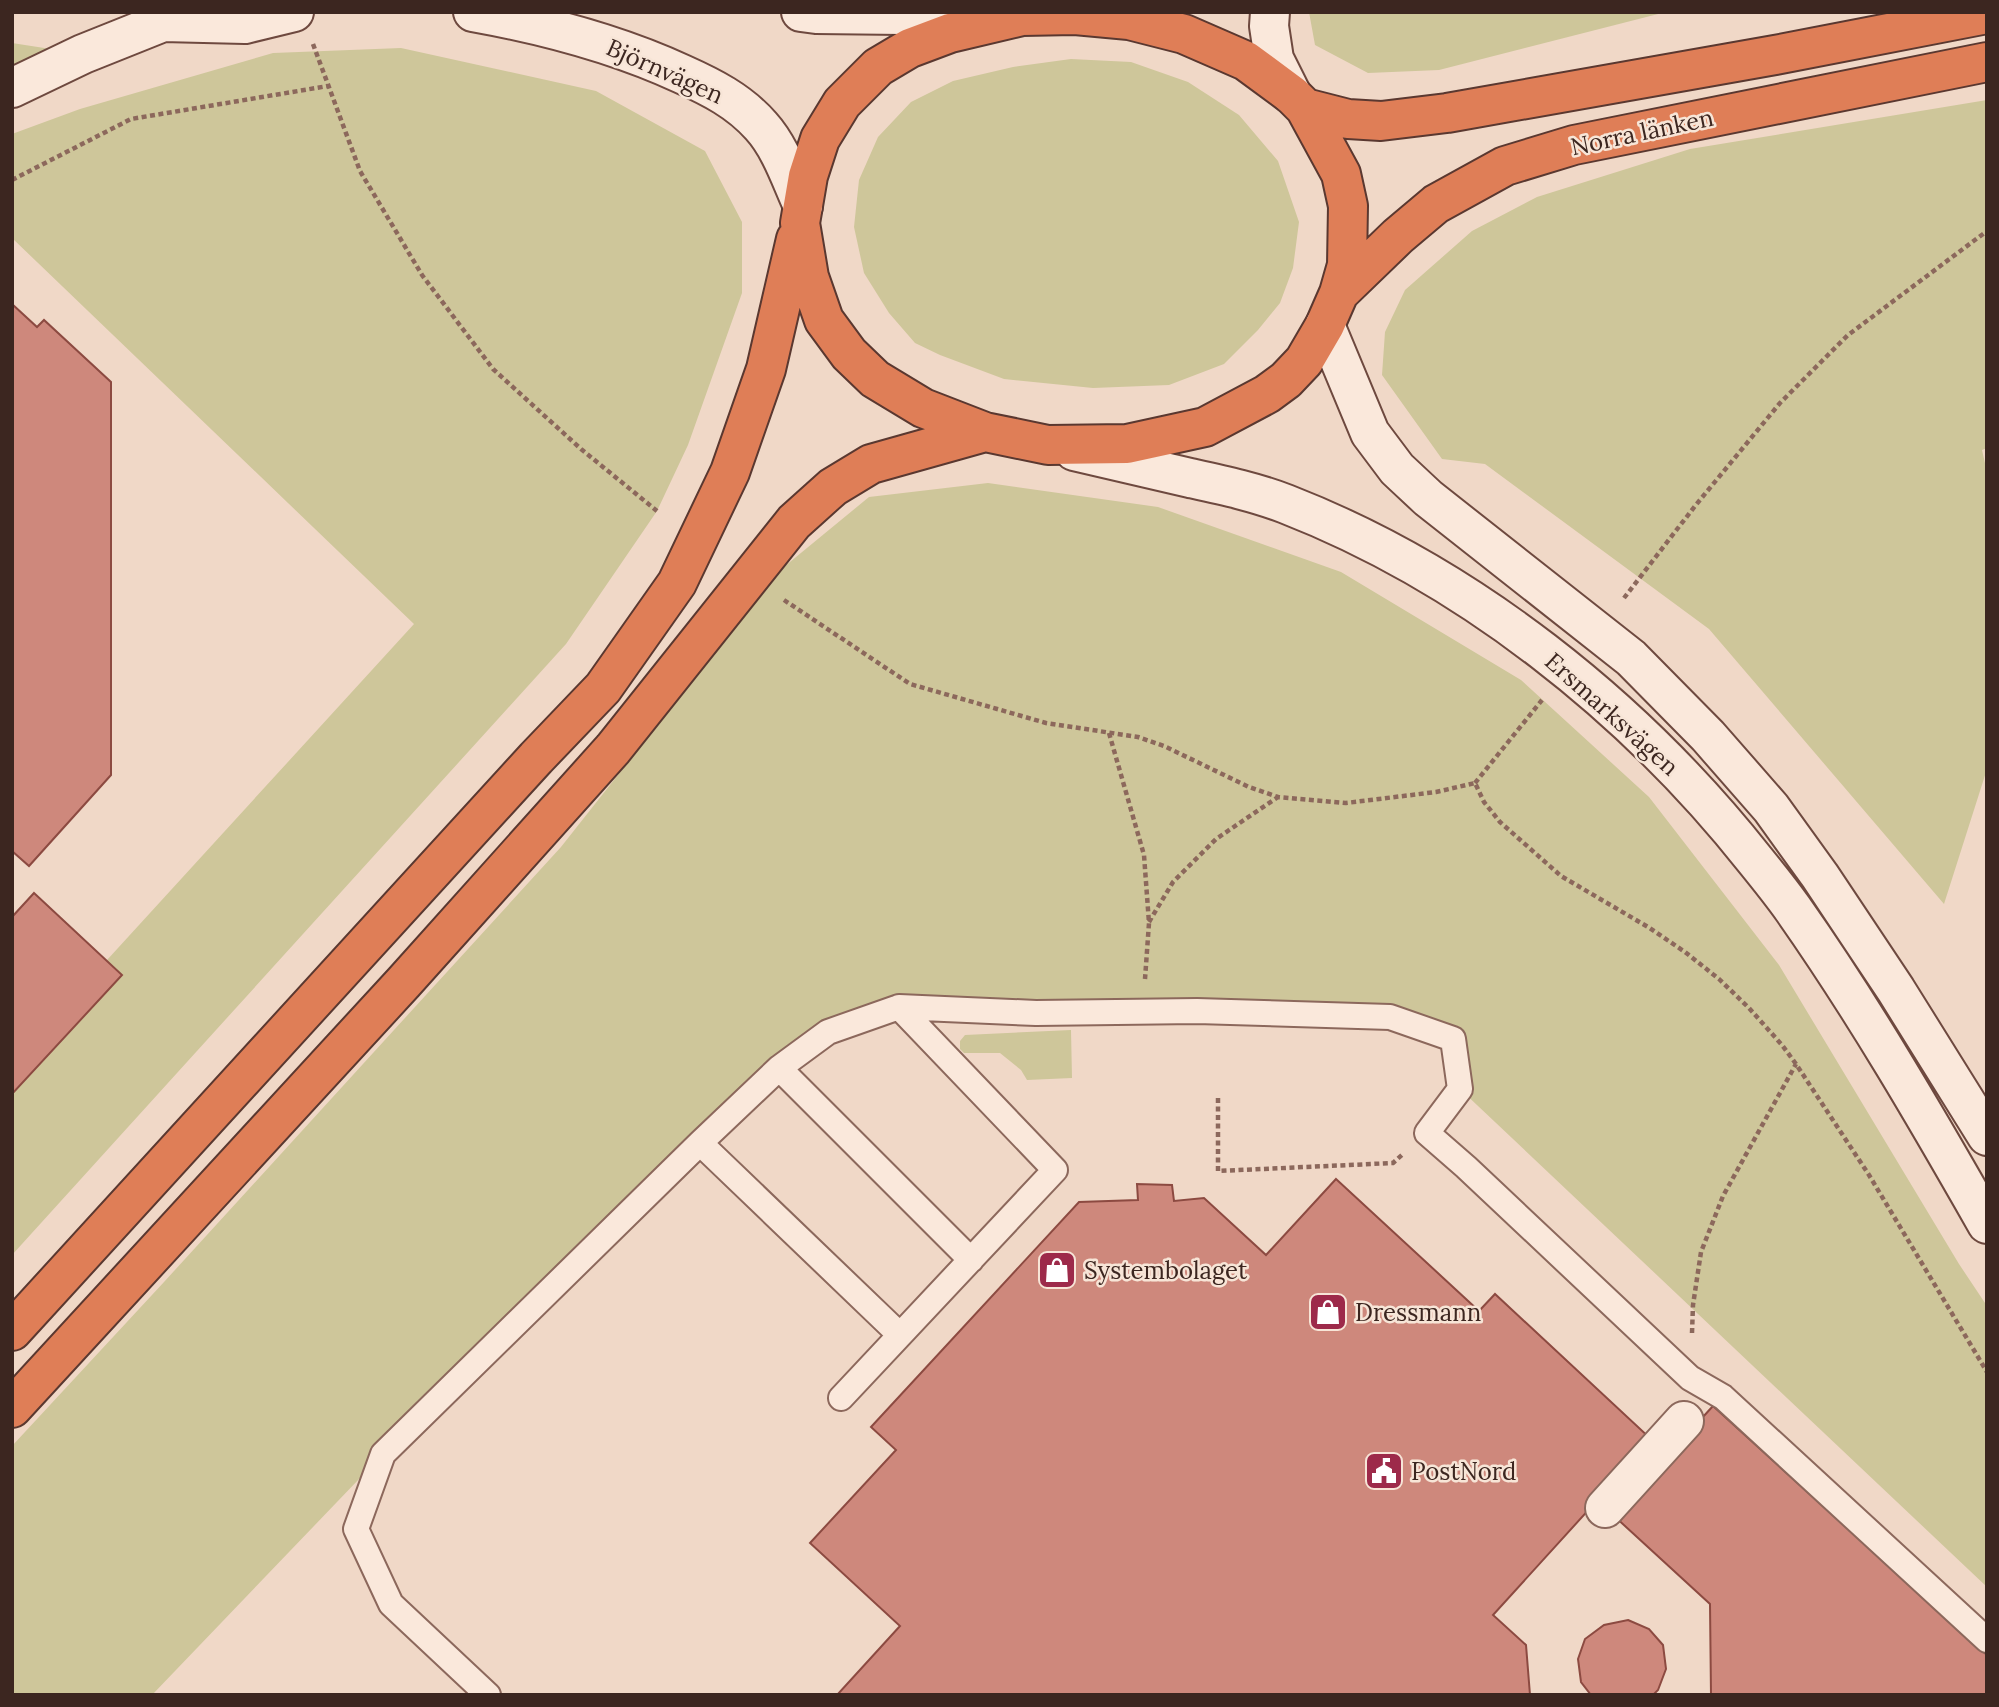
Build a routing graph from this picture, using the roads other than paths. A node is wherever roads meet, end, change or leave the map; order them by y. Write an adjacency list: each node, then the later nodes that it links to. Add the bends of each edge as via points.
1 (473, 12): 12 (main road, Björnvägen, via 588,38 716,89 763,128 778,152)
2 (801, 12): 6 (main road)
3 (1270, 12): 11 (main road, via 1274,59)
4 (1078, 14): 6 (highway); 11 (highway, via 1129,20 1184,34 1246,61)
5 (1987, 14): 11 (highway, Norra länken, via 1447,113 1381,121 1348,119)
6 (1022, 16): 12 (highway, via 950,33 878,66 842,103 820,139)
7 (170, 17): 8 (main road); 10 (main road)
8 (303, 24)
9 (1987, 62): 13 (highway, Norra länken, via 1574,145 1505,166 1436,204 1398,236)
10 (12, 88)
11 (1298, 102): 13 (highway, via 1341,174 1348,206 1347,265)
12 (802, 214): 14 (highway, via 809,277 824,320 849,354 875,379 923,408); 22 (highway, via 766,369 730,472 677,583 603,688)
13 (1332, 309): 15 (highway, via 1304,361 1286,380 1205,428 1127,444); 18 (main road, Ersmarksvägen, via 1370,433 1397,469 1631,658 1708,736 1771,808 1820,876)
14 (985, 432): 15 (highway); 25 (highway, via 871,464 833,487 794,522 613,749)
15 (1048, 445): 20 (main road, Ersmarksvägen, via 1247,491 1358,535 1452,587 1520,633 1599,698 1665,757 1721,817 1792,907 1864,1015)
16 (899, 1007): 17 (lane, via 828,1032); 21 (lane, via 1055,1170); 28 (lane, via 1390,1017 1452,1039 1460,1089 1427,1133 1690,1378 1723,1397)
17 (779, 1068): 19 (lane); 21 (lane)
18 (1987, 1136)
19 (699, 1143): 23 (lane); 29 (lane, via 383,1454 356,1528 391,1604)
20 (1987, 1224)
21 (971, 1260): 23 (lane)
22 (12, 1331)
23 (901, 1335): 24 (lane)
24 (841, 1398)
25 (12, 1408)
26 (1684, 1420): 27 (main road)
27 (1605, 1508)
28 (1987, 1640)
29 (488, 1695)

